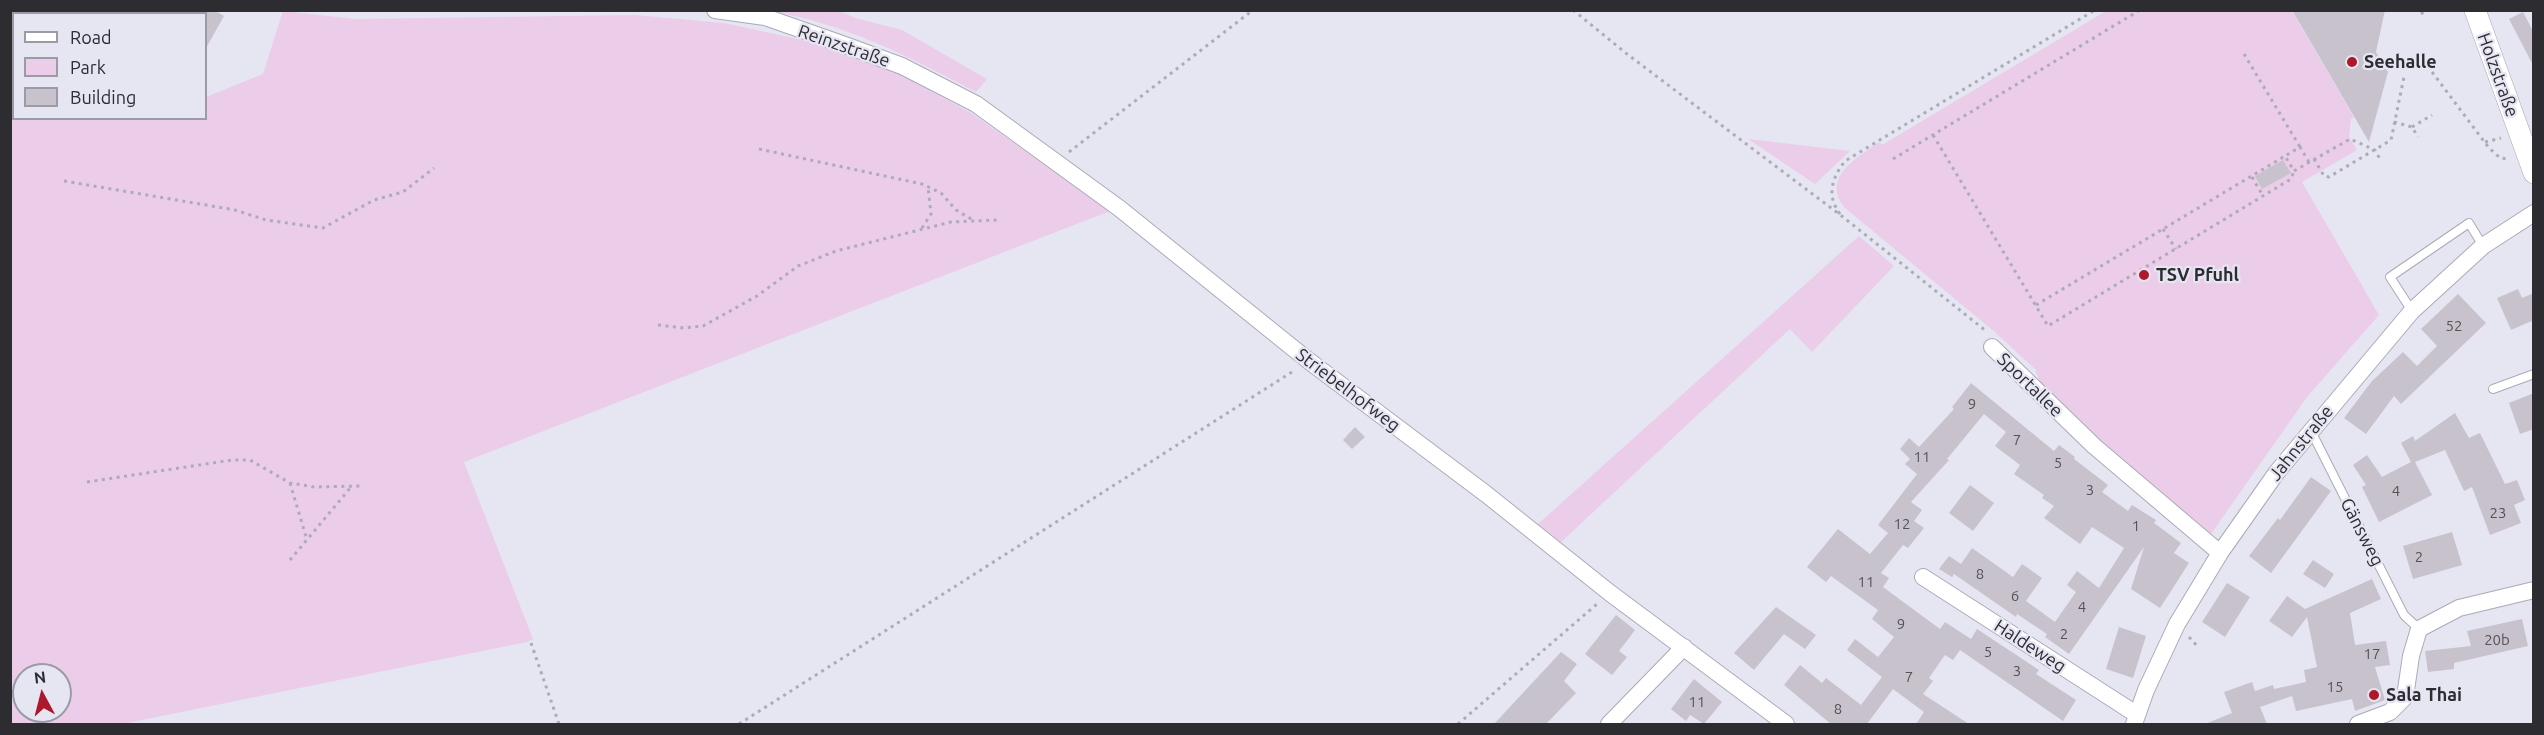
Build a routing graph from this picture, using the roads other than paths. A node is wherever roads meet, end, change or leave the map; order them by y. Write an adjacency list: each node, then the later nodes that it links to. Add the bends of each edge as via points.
1 (715, 10): 3 (street, Reinzstraße, via 765,17)
2 (2475, 10): 4 (street, Holzstraße)
3 (902, 66): 16 (street, Striebelhofweg, via 976,104 1057,161 1309,361)
4 (2531, 167)
5 (2534, 213): 6 (street, Jahnstraße)
6 (2483, 246): 7 (street, Jahnstraße); 7 (lane, via 2469,223 2390,277)
7 (2412, 311): 11 (street, Jahnstraße)
8 (1992, 347): 12 (street, Sportallee, via 2094,446)
9 (2534, 374): 10 (lane)
10 (2493, 389)
11 (2311, 430): 12 (street, Jahnstraße); 15 (lane, Gänsweg, via 2404,615)
12 (2220, 553): 17 (street, Jahnstraße, via 2177,624)
13 (1923, 577): 17 (street, Haldeweg)
14 (2534, 590): 15 (street, via 2459,608)
15 (2420, 629): 20 (street, via 2405,697 2390,712)
16 (1684, 647): 18 (street); 19 (street, Striebelhofweg)
17 (2135, 719)
18 (1609, 724)
19 (1786, 724)
20 (2358, 724)

